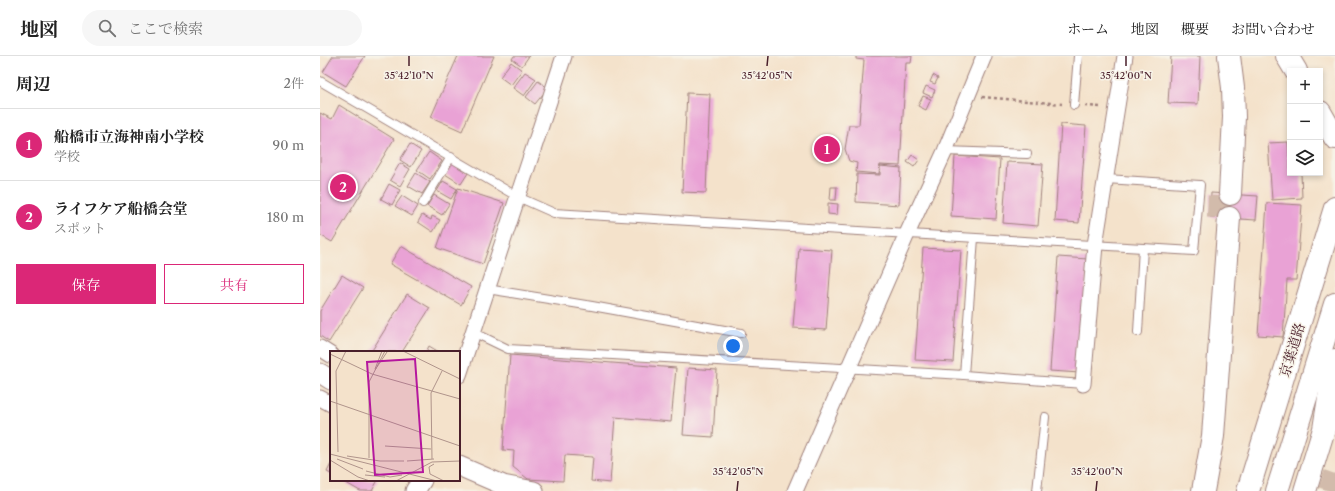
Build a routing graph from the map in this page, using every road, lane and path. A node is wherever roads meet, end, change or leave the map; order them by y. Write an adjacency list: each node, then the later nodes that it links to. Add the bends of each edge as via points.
1 (564, 56): 19 (street)
2 (984, 56): 9 (street)
3 (1078, 56): 10 (lane)
4 (1125, 56): 11 (street)
5 (1228, 56): 18 (highway, via 1234,117)
6 (1287, 56): 7 (highway)
7 (1294, 68)
8 (320, 81): 16 (lane)
9 (967, 96): 10 (path); 14 (street)
10 (1074, 105): 11 (path)
11 (1117, 108): 17 (street)
12 (1323, 117): 13 (highway)
13 (1335, 138)
14 (945, 151): 15 (lane); 23 (street)
15 (1027, 154)
16 (451, 157): 19 (lane); 20 (lane)
17 (1106, 180): 25 (street); 26 (lane, via 1200,185 1194,251)
18 (1225, 194)
19 (518, 197): 23 (lane, via 554,213); 27 (street)
20 (423, 202)
21 (1335, 208): 53 (highway, 京葉道路)
22 (1224, 218): 52 (highway, via 1215,314 1218,367 1213,436)
23 (907, 234): 24 (lane); 36 (street)
24 (974, 238): 25 (lane); 39 (lane)
25 (1095, 245): 26 (lane); 41 (street)
26 (1143, 248): 31 (lane)
27 (487, 289): 30 (street); 32 (lane)
28 (1335, 304): 54 (highway, 京葉道路)
29 (1335, 328): 55 (highway, via 1317,413)
30 (473, 332): 36 (lane, via 508,349); 37 (street)
31 (1138, 332)
32 (741, 333)
33 (320, 348): 34 (street)
34 (330, 354)
35 (1335, 360): 56 (highway, via 1324,429)
36 (848, 368): 39 (lane); 50 (street)
37 (460, 372)
38 (320, 373): 40 (street)
39 (964, 375): 41 (lane)
40 (330, 379)
41 (1083, 384)
42 (320, 398): 43 (street)
43 (330, 403)
44 (1045, 417): 51 (lane)
45 (1335, 430): 57 (highway)
46 (460, 466): 48 (street, via 503,485)
47 (421, 481): 49 (street)
48 (527, 490)
49 (416, 491)
50 (795, 491)
51 (1037, 491)
52 (1203, 491)
53 (1248, 491)
54 (1277, 491)
55 (1292, 491)
56 (1305, 491)
57 (1318, 491)

